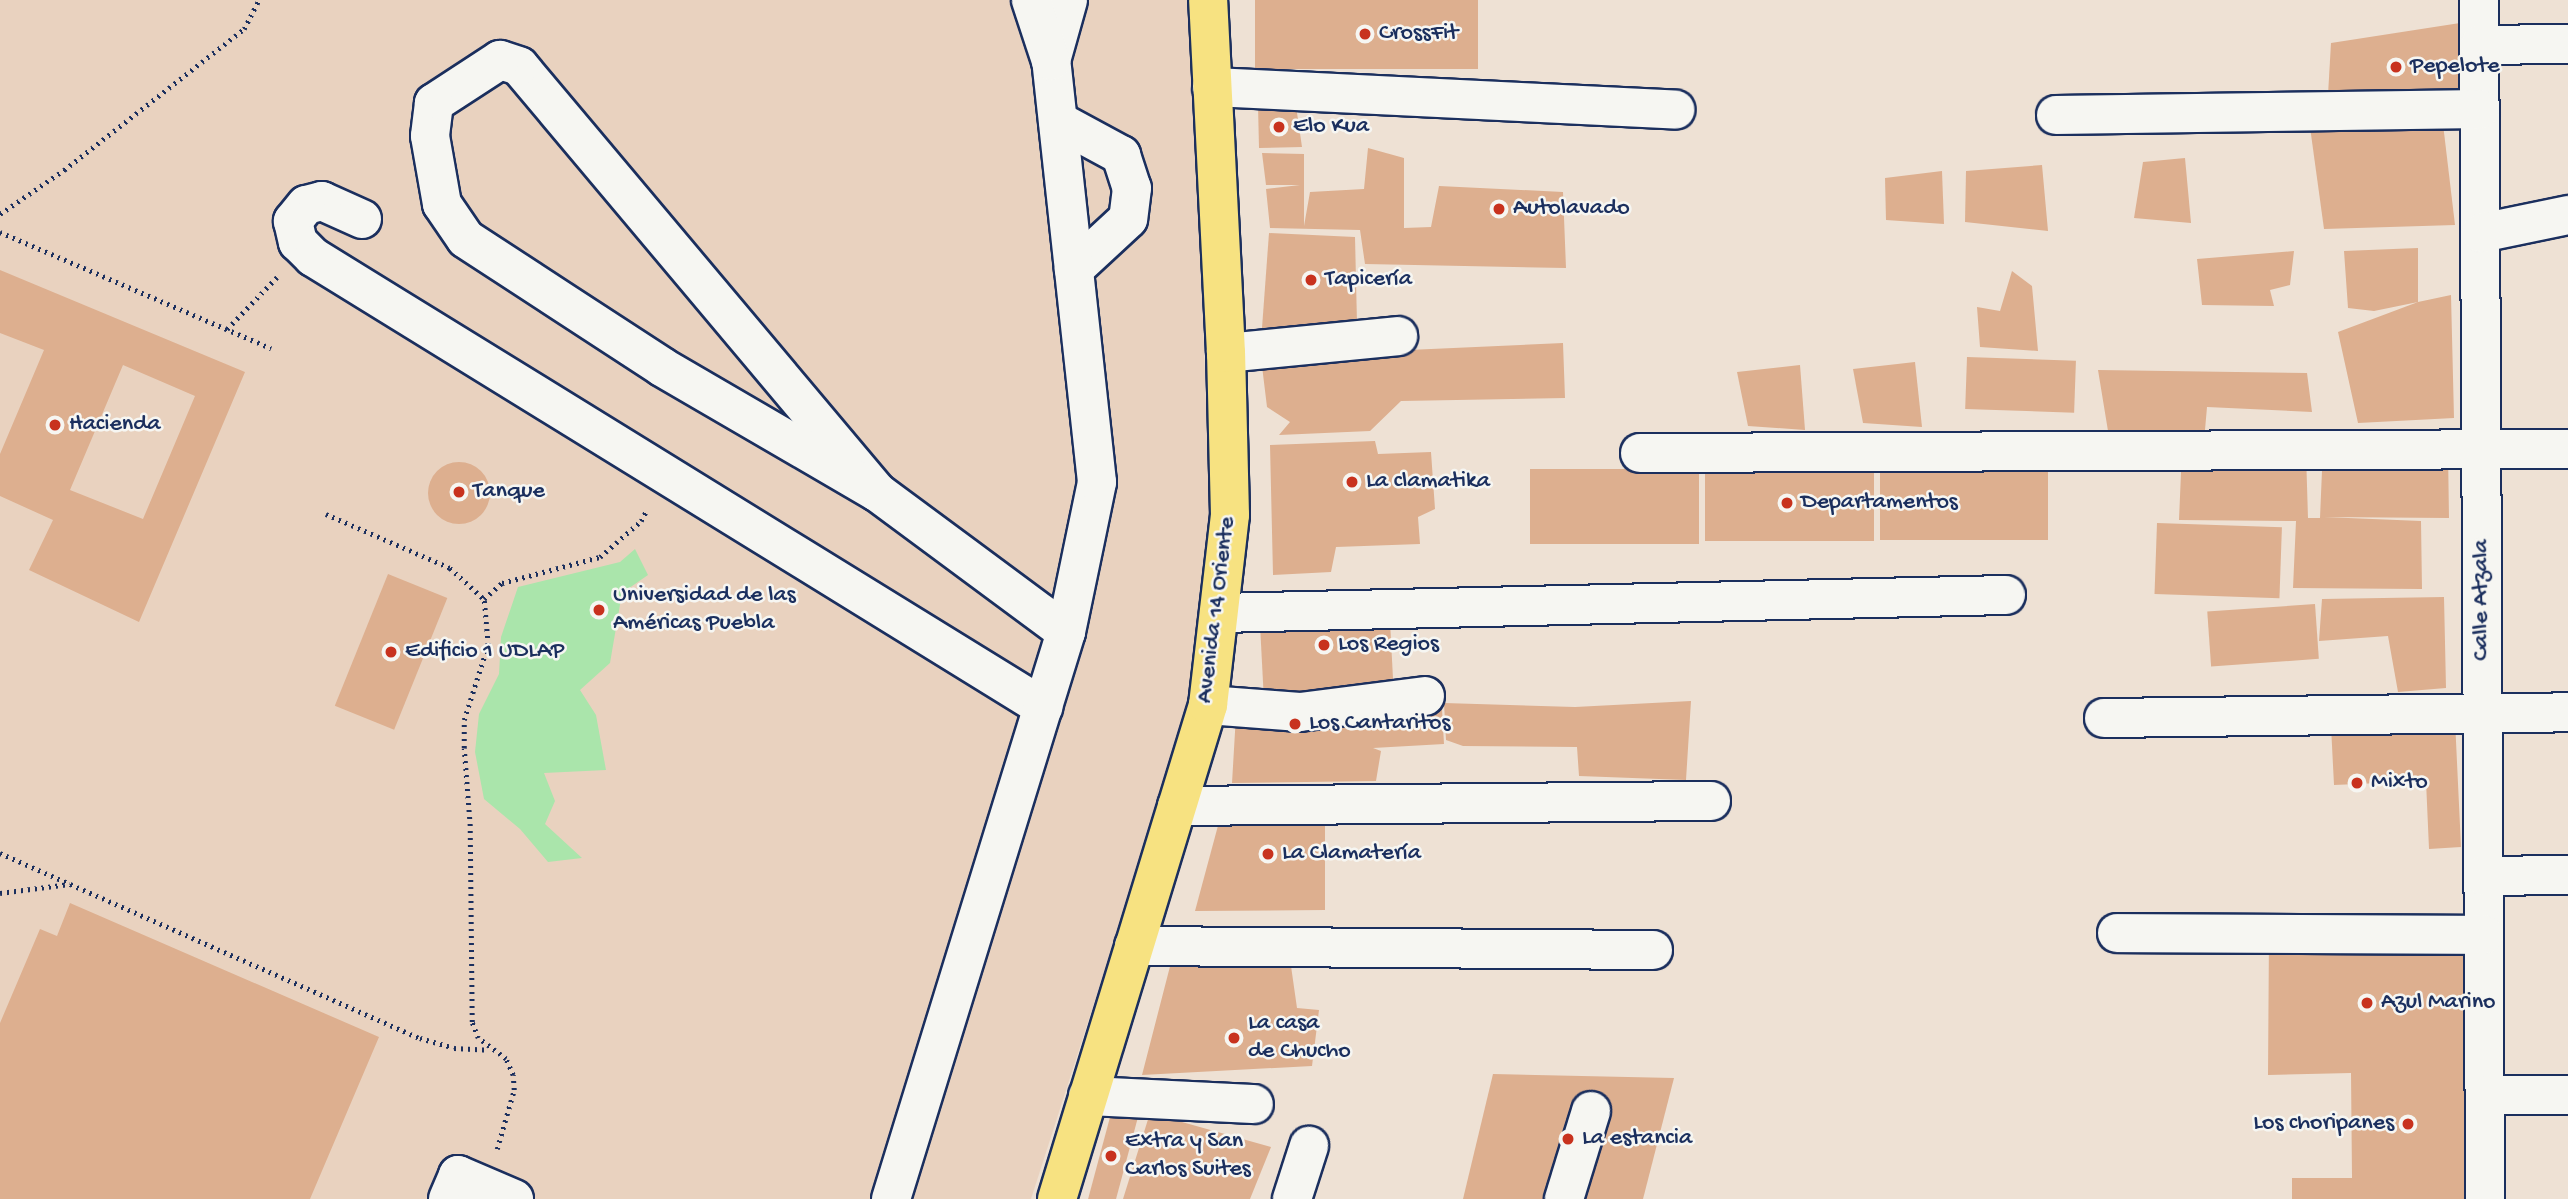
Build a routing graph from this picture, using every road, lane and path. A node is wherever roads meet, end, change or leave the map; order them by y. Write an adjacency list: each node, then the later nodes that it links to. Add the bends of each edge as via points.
1 (259, 0): 14 (path, via 244,29 202,64)
2 (1031, 0): 8 (street)
3 (1068, 0): 8 (street)
4 (1208, 0): 9 (main road, Avenida 14 Oriente)
5 (2479, 0): 7 (street, Calle Atzala)
6 (2568, 44): 7 (street)
7 (2480, 45): 10 (street, Calle Atzala)
8 (1051, 61): 13 (street)
9 (1212, 87): 11 (street); 24 (main road, Avenida 14 Oriente)
10 (2480, 109): 12 (street); 18 (street, Calle Atzala)
11 (1675, 110)
12 (2056, 115)
13 (1058, 121): 20 (street); 20 (street, via 1121,155 1132,188 1128,219)
14 (0, 214)
15 (2568, 215): 18 (street)
16 (362, 219): 19 (street, via 322,201 306,205 293,221 298,242)
17 (0, 232): 21 (path)
18 (2480, 233): 25 (street, Calle Atzala)
19 (305, 248): 21 (path); 28 (street)
20 (1074, 269): 34 (street, via 1097,482)
21 (227, 329): 23 (path)
22 (1398, 336): 24 (street)
23 (271, 348)
24 (1226, 353): 33 (main road, Avenida 14 Oriente, via 1230,515)
25 (2482, 448): 26 (street); 27 (street); 38 (street, Calle Atzala)
26 (2568, 449)
27 (1640, 453)
28 (663, 473): 32 (path, via 641,521 600,557 502,583); 37 (street)
29 (877, 492): 29 (street, via 519,66 500,60 434,103 430,136 442,204 466,239 662,367); 34 (street)
30 (326, 514): 32 (path, via 450,568)
31 (2006, 595): 33 (street)
32 (484, 599): 52 (path, via 488,645 464,720 464,748 470,826 472,1022)
33 (1219, 613): 36 (main road, Avenida 14 Oriente)
34 (1066, 632): 37 (street)
35 (1424, 696): 36 (street, via 1300,712)
36 (1208, 705): 42 (main road, Avenida 14 Oriente)
37 (1043, 707): 61 (street)
38 (2483, 712): 39 (street); 40 (street); 45 (street, Calle Atzala)
39 (2568, 712)
40 (2104, 718)
41 (1712, 801): 42 (street)
42 (1177, 806): 50 (main road, Avenida 14 Oriente)
43 (0, 853): 46 (path)
44 (2568, 875): 45 (street)
45 (2483, 876): 49 (street, Calle Atzala)
46 (71, 884): 47 (path); 52 (path, via 420,1038 454,1048)
47 (0, 892)
48 (2117, 933): 49 (street)
49 (2484, 935): 53 (street, Calle Atzala)
50 (1134, 946): 51 (street); 55 (main road, Avenida 14 Oriente)
51 (1653, 950)
52 (488, 1050): 59 (path, via 506,1059 514,1090)
53 (2485, 1095): 54 (street); 65 (street, Calle Atzala)
54 (2568, 1095)
55 (1088, 1096): 56 (street); 62 (main road, Avenida 14 Oriente)
56 (1254, 1104)
57 (1591, 1111): 64 (street)
58 (1309, 1146): 63 (street)
59 (500, 1193): 60 (street, via 458,1175)
60 (448, 1199)
61 (891, 1199)
62 (1057, 1199)
63 (1292, 1199)
64 (1564, 1199)
65 (2485, 1199)

